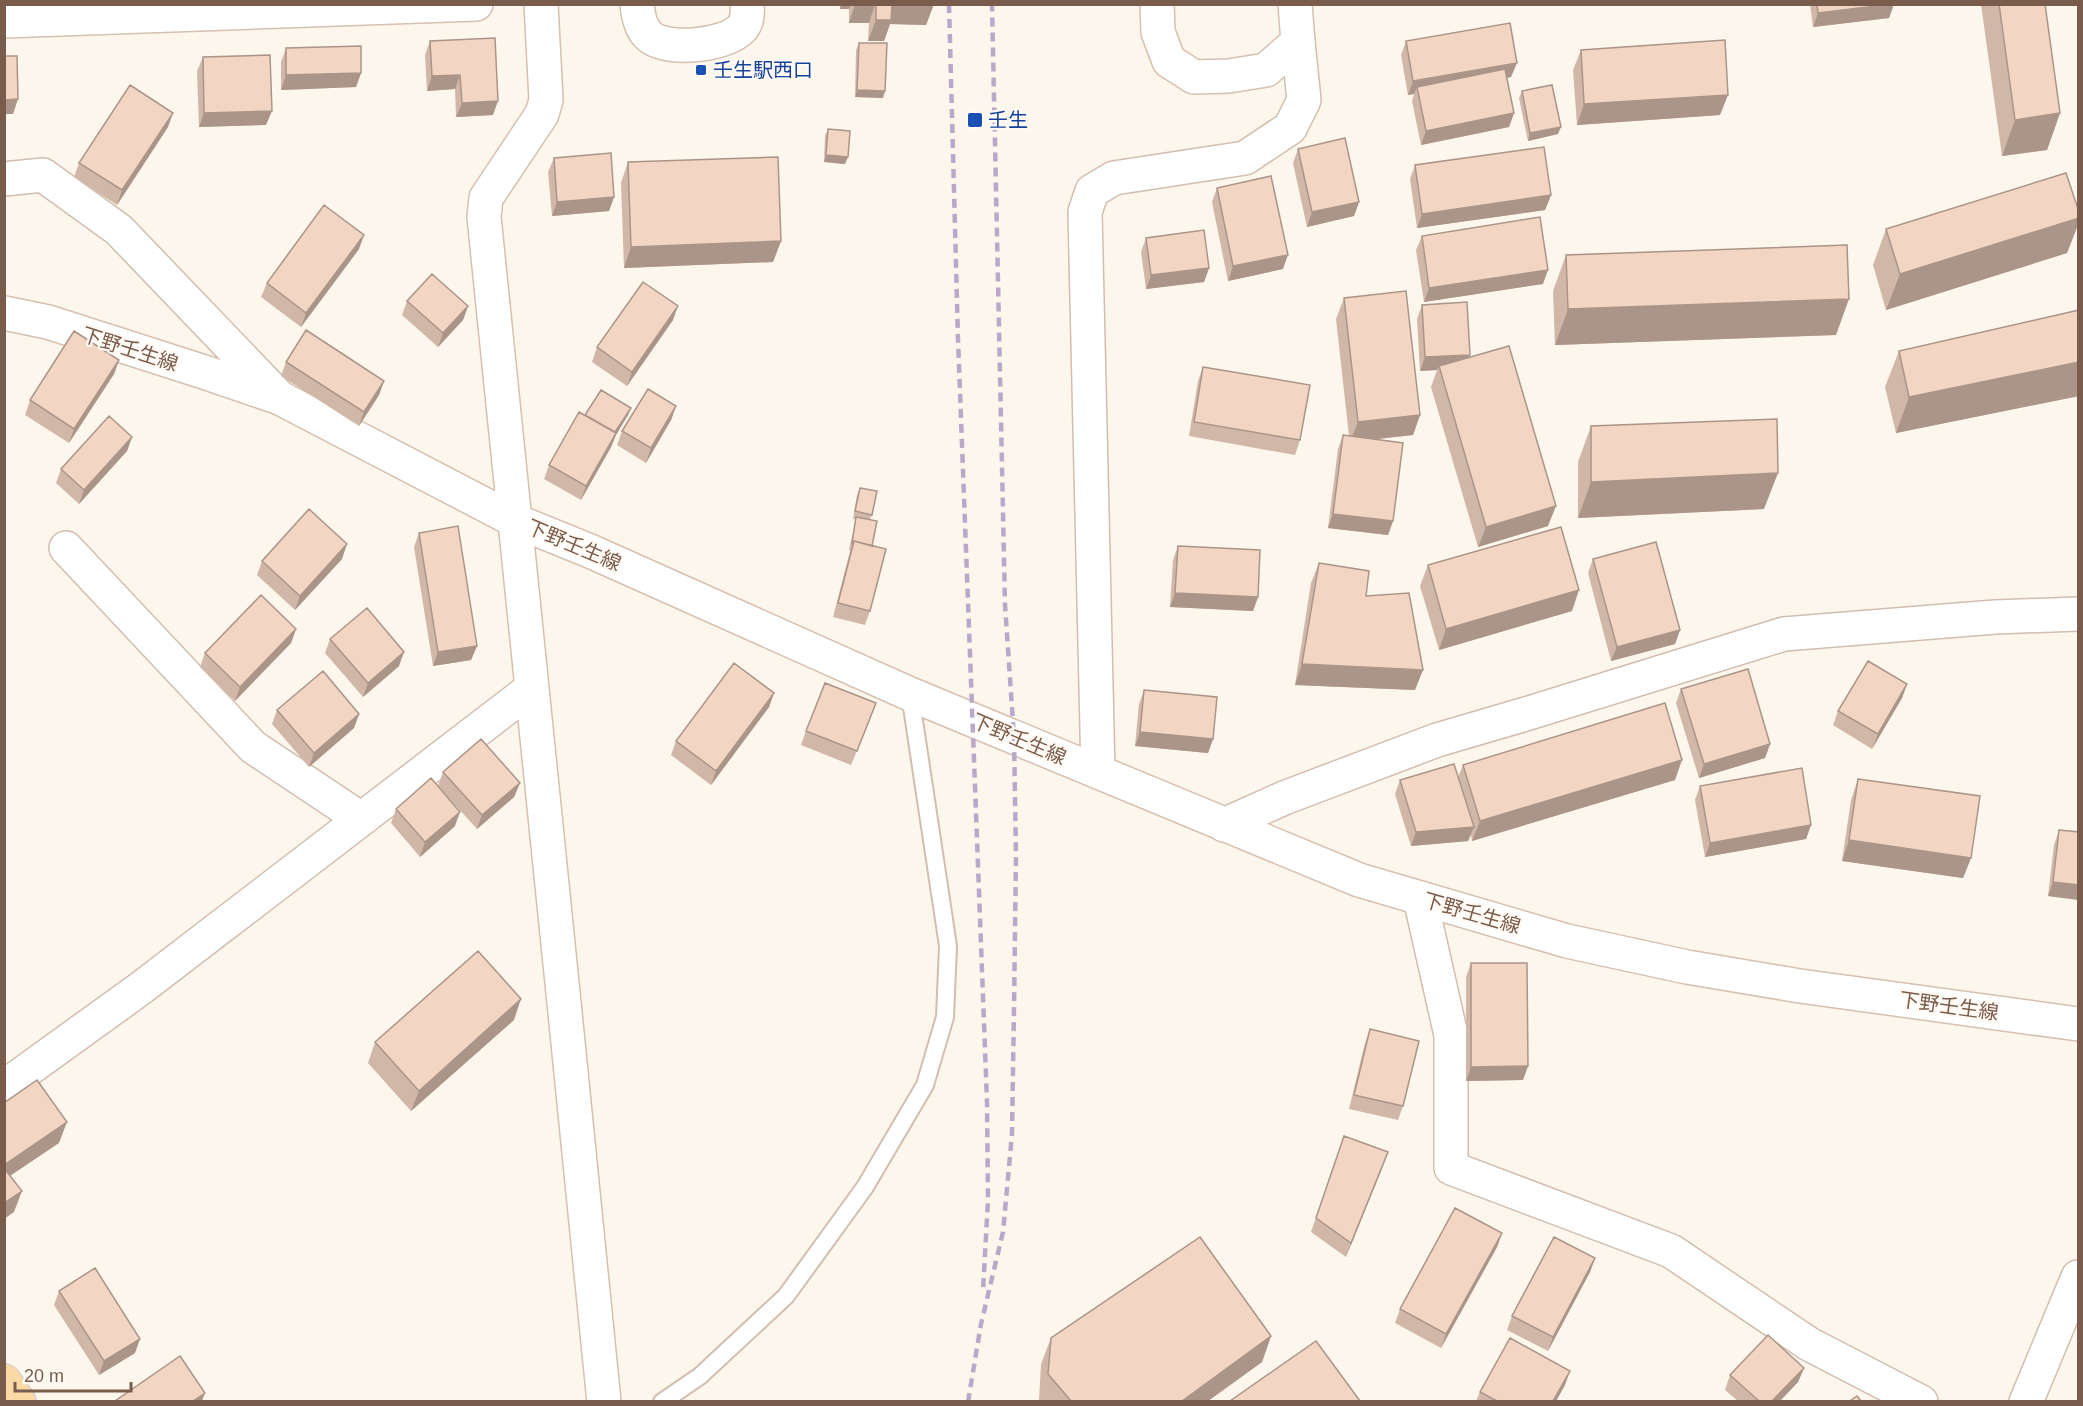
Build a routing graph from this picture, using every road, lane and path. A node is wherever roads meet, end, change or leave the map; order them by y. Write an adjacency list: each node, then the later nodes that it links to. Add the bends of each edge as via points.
1 (476, 4): 7 (street)
2 (541, 4): 12 (street, via 546,100 542,114 486,198 484,217)
3 (637, 4): 4 (street, via 641,25 648,35 667,45 710,43 740,31)
4 (747, 4)
5 (1157, 4): 8 (street, via 1158,32 1169,61 1194,77 1266,70)
6 (1295, 4): 8 (street)
7 (4, 21)
8 (1298, 42): 17 (street, via 1304,100 1290,128 1245,158 1114,178 1092,190 1084,212)
9 (4, 179): 11 (street, via 43,175 119,230)
10 (4, 313): 11 (street, 下野壬生線, via 48,322)
11 (280, 398): 12 (street, 下野壬生線)
12 (516, 521): 15 (street); 16 (street, 下野壬生線)
13 (66, 548): 18 (street, via 253,747)
14 (2079, 614): 19 (street, via 1784,634 1437,740)
15 (531, 689): 18 (street); 26 (street)
16 (910, 694): 17 (street, 下野壬生線); 27 (lane, via 948,946 945,1017 925,1085 865,1187 786,1296 700,1376)
17 (1098, 772): 19 (street, 下野壬生線)
18 (361, 819): 22 (street, via 141,988)
19 (1224, 825): 20 (street, 下野壬生線, via 1359,880)
20 (1419, 898): 21 (street, 下野壬生線, via 1567,941 1687,967); 28 (street, via 1451,1035 1451,1168 1671,1251 1809,1344)
21 (2079, 1024)
22 (4, 1087)
23 (2079, 1277): 29 (street)
24 (4, 1381): 25 (main road)
25 (19, 1401)
26 (604, 1401)
27 (662, 1401)
28 (1921, 1401)
29 (2026, 1401)

